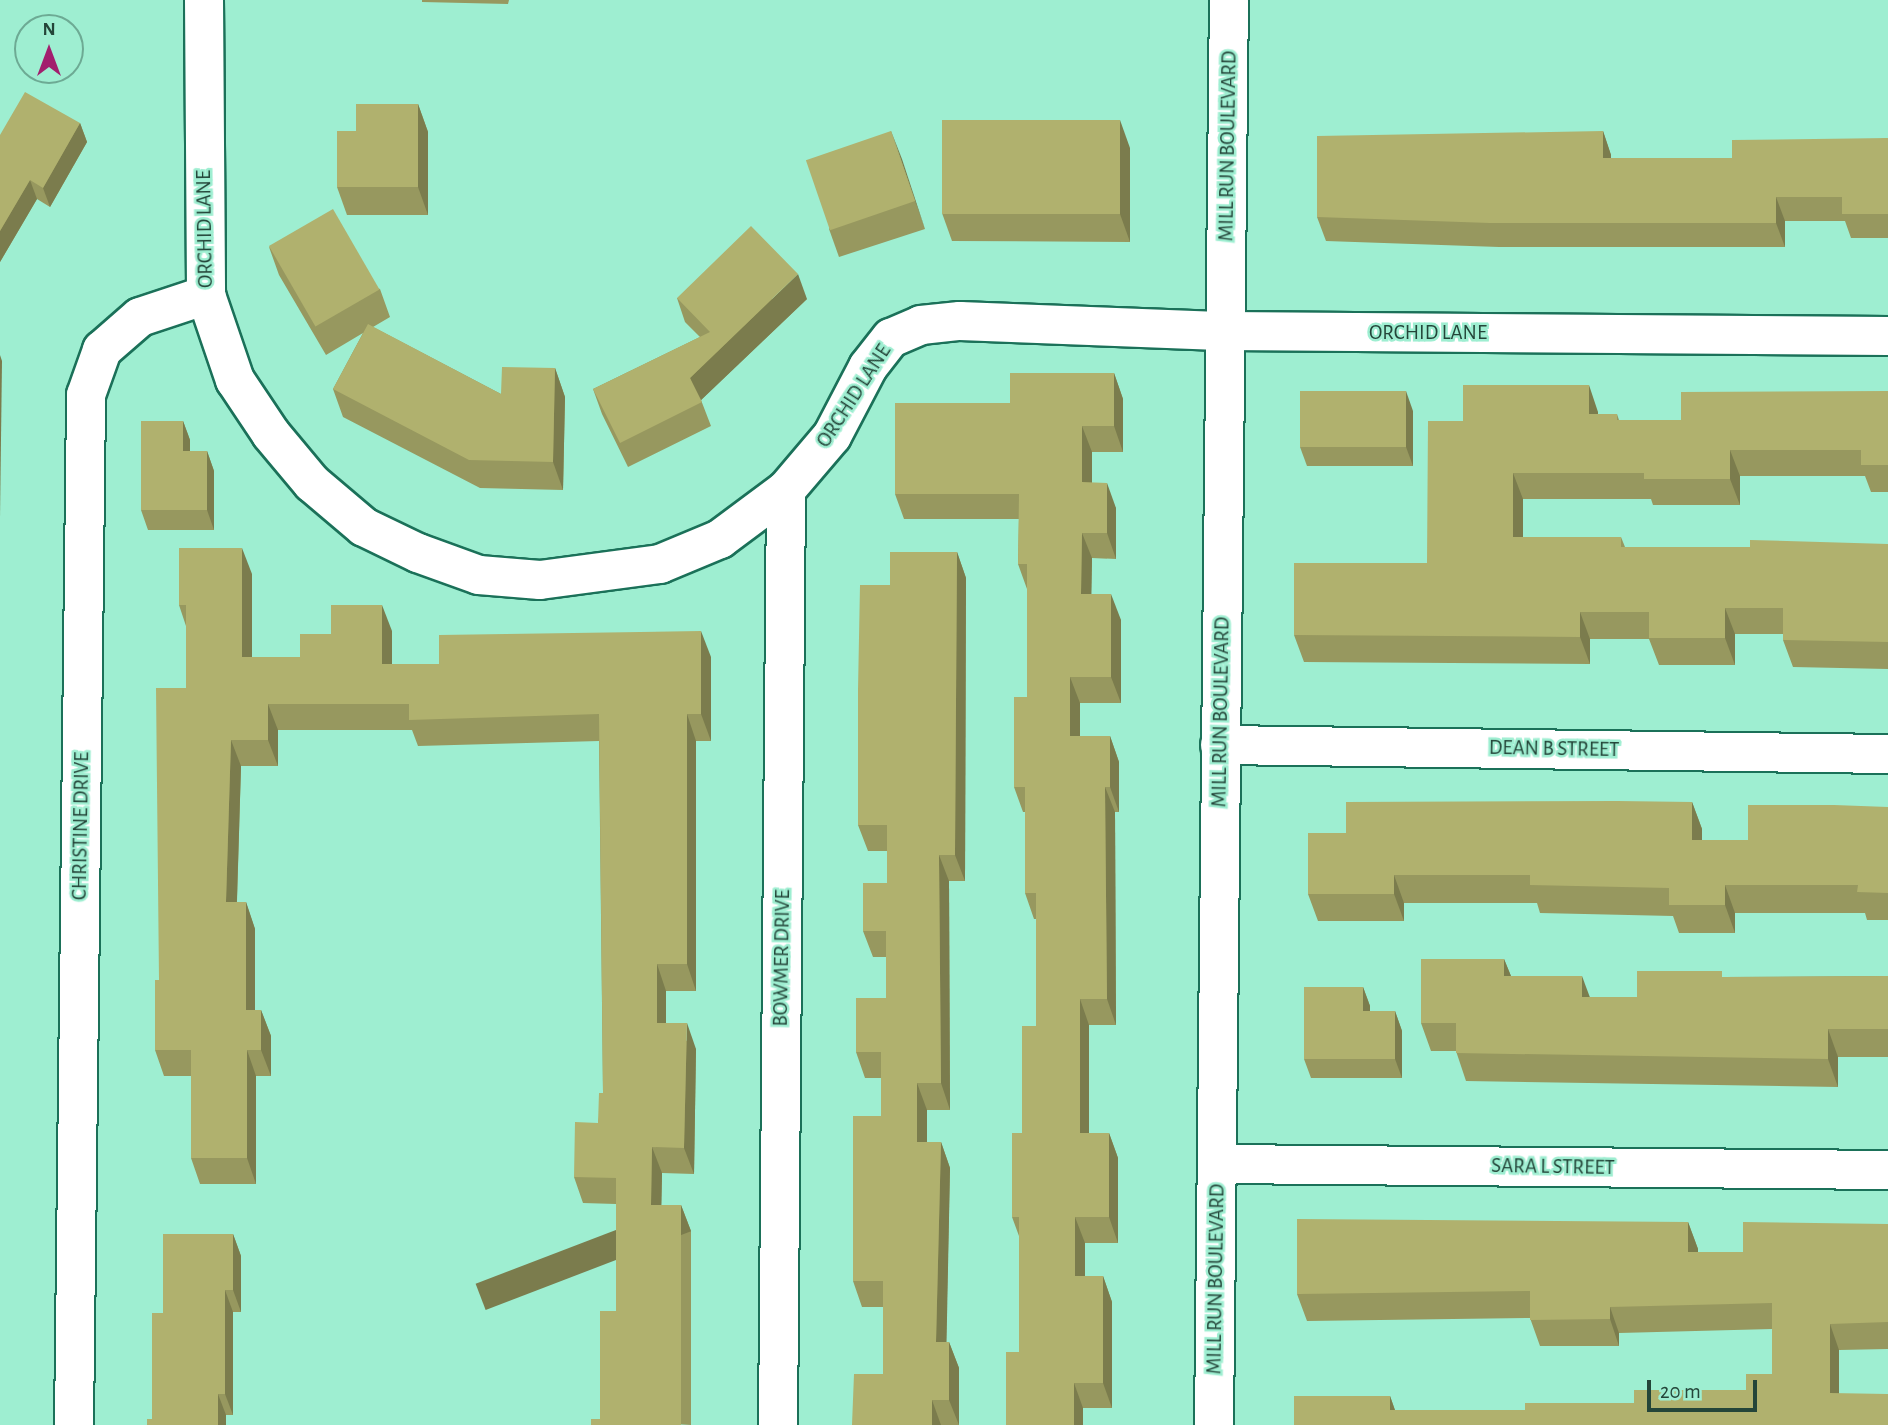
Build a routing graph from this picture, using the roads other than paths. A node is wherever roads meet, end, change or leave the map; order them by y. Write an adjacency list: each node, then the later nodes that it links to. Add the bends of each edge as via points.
1 (204, 0): 3 (street, ORCHID LANE)
2 (1229, 0): 4 (street, MILL RUN BOULEVARD)
3 (206, 295): 6 (street, ORCHID LANE, via 235,380 312,483 364,527 480,575 540,580 660,564 720,539); 11 (street, CHRISTINE DRIVE, via 140,317 102,350 86,395)
4 (1226, 331): 5 (street, ORCHID LANE); 6 (street, ORCHID LANE, via 960,321 921,326 891,338 868,367 832,436); 7 (street, MILL RUN BOULEVARD)
5 (1888, 336)
6 (786, 490): 12 (street, BOWMER DRIVE)
7 (1220, 745): 8 (street, DEAN B STREET); 9 (street, MILL RUN BOULEVARD)
8 (1888, 754)
9 (1217, 1164): 10 (street, SARA L STREET); 13 (street, MILL RUN BOULEVARD)
10 (1888, 1170)
11 (74, 1425)
12 (778, 1425)
13 (1214, 1425)

